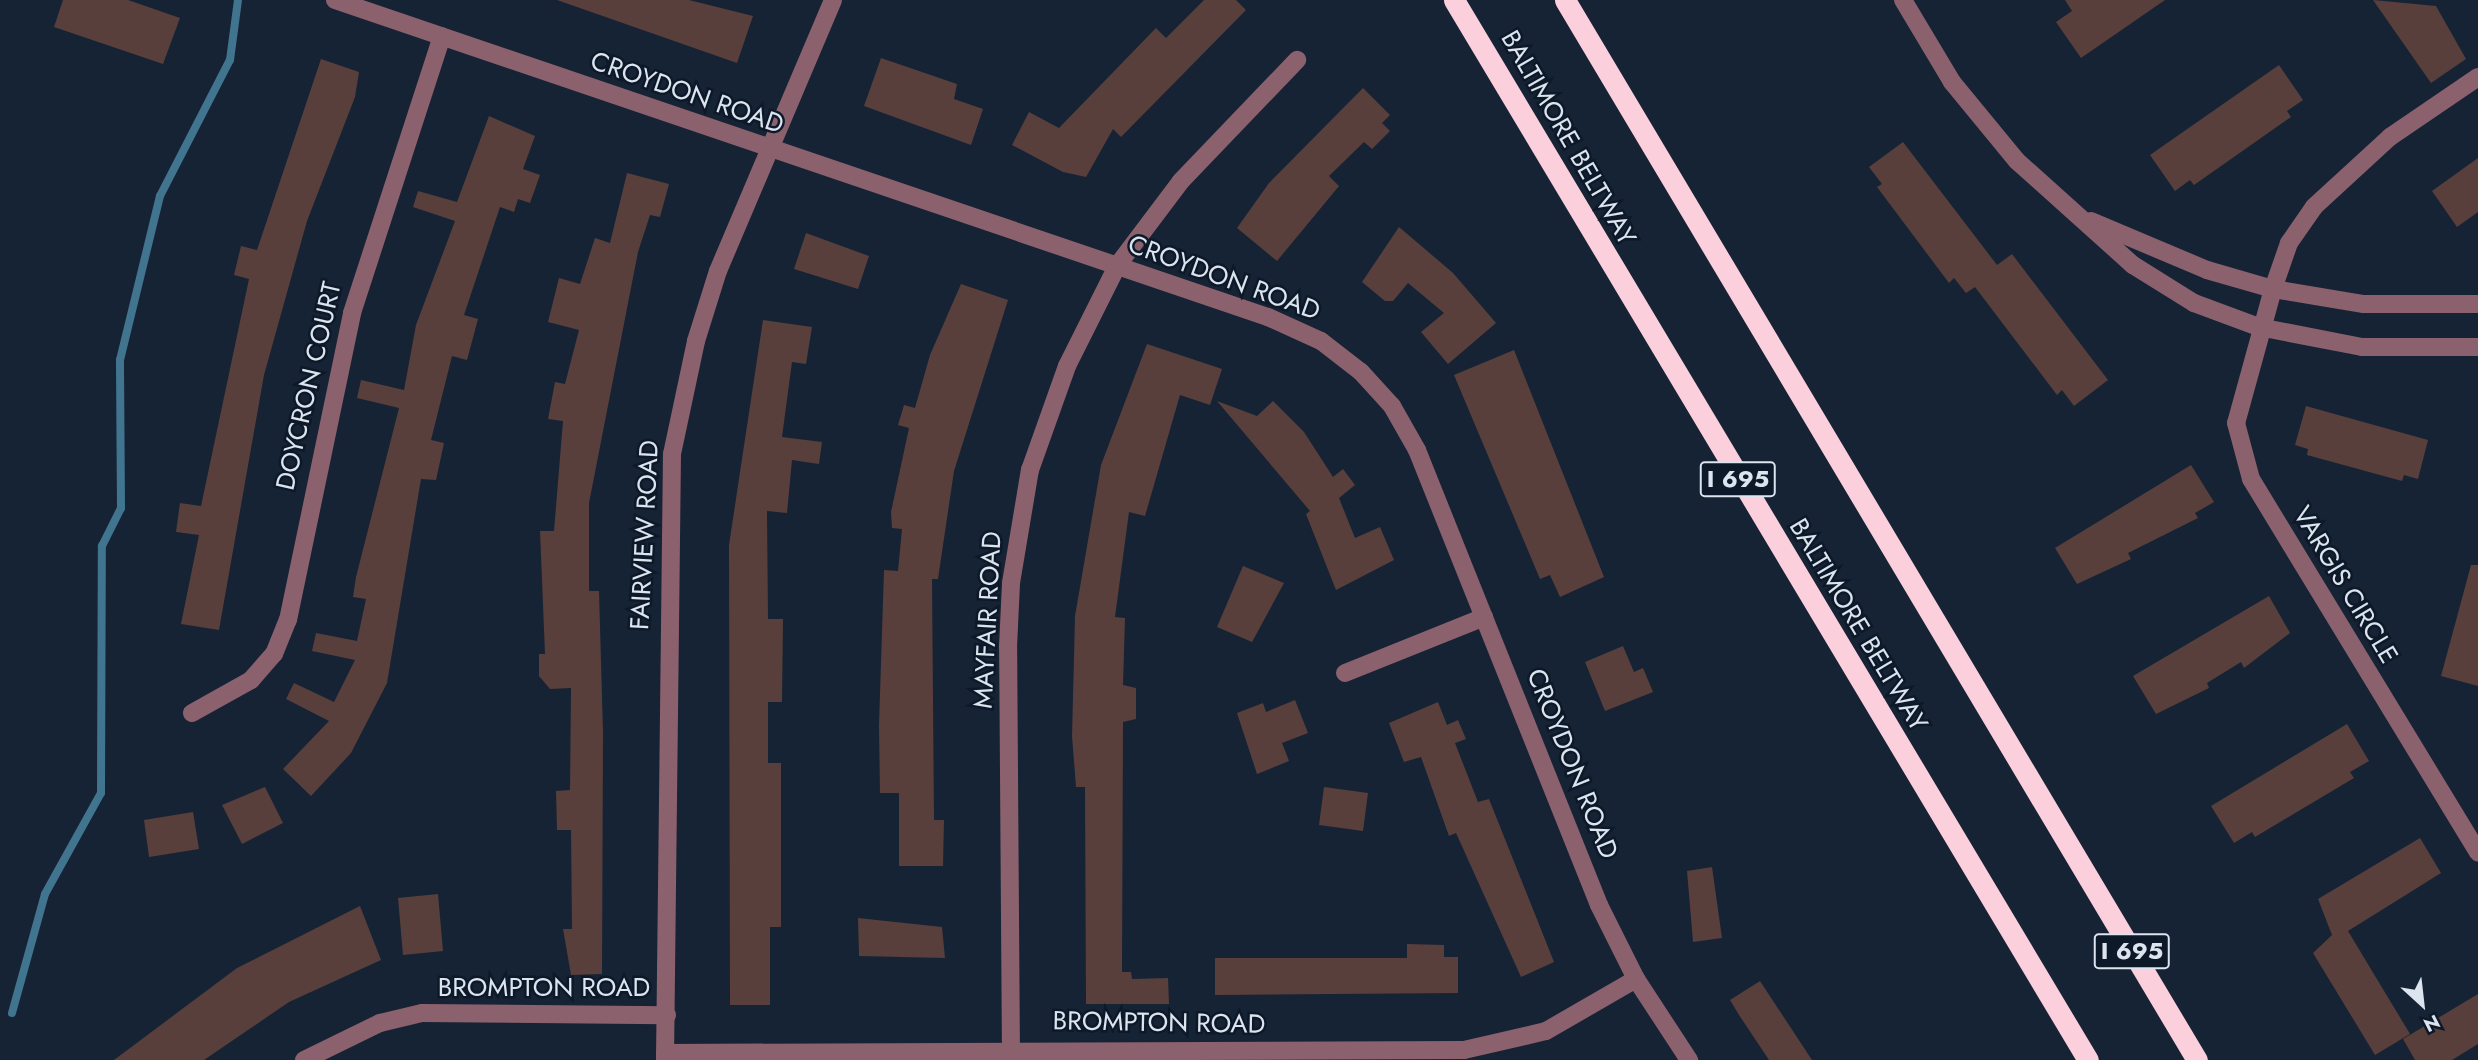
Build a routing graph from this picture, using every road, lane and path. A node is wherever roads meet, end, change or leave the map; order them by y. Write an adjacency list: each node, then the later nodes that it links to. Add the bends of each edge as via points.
1 (335, 0): 6 (street, CROYDON ROAD)
2 (833, 0): 9 (street, FAIRVIEW ROAD)
3 (1454, 0): 28 (highway, BALTIMORE BELTWAY / I 695)
4 (1565, 0): 25 (highway, I 695)
5 (1903, 0): 10 (street, via 1986,127)
6 (442, 36): 9 (street, CROYDON ROAD); 18 (street, DOYCRON COURT, via 352,313 288,620 274,654 251,680)
7 (1297, 60): 11 (street, MAYFAIR ROAD, via 1181,181)
8 (2478, 78): 12 (street, VARGIS CIRCLE, via 2346,174 2290,243)
9 (769, 148): 11 (street, CROYDON ROAD); 21 (street, FAIRVIEW ROAD, via 695,341 673,454 666,586)
10 (2069, 210): 12 (street, via 2141,246); 14 (street, via 2133,265 2184,297)
11 (1117, 266): 16 (street, CROYDON ROAD, via 1268,317 1321,341 1361,372 1392,406 1417,450); 22 (street, MAYFAIR ROAD, via 1044,425 1012,571)
12 (2273, 289): 13 (street, via 2364,304); 14 (street, VARGIS CIRCLE)
13 (2478, 304)
14 (2259, 327): 15 (street, via 2362,348); 19 (street, VARGIS CIRCLE, via 2236,422 2247,470)
15 (2478, 347)
16 (1484, 617): 17 (street); 20 (street, CROYDON ROAD, via 1600,905)
17 (1345, 673)
18 (192, 713)
19 (2478, 852)
20 (1636, 979): 24 (street, BROMPTON ROAD, via 1579,1016 1506,1043); 27 (street, CROYDON ROAD)
21 (667, 1015): 23 (street, FAIRVIEW ROAD); 26 (street, BROMPTON ROAD, via 422,1013 380,1023)
22 (1011, 1054): 23 (street, BROMPTON ROAD); 24 (street, BROMPTON ROAD)
23 (665, 1056)
24 (1351, 1056)
25 (2196, 1058)
26 (304, 1060)
27 (1689, 1060)
28 (2088, 1060)

